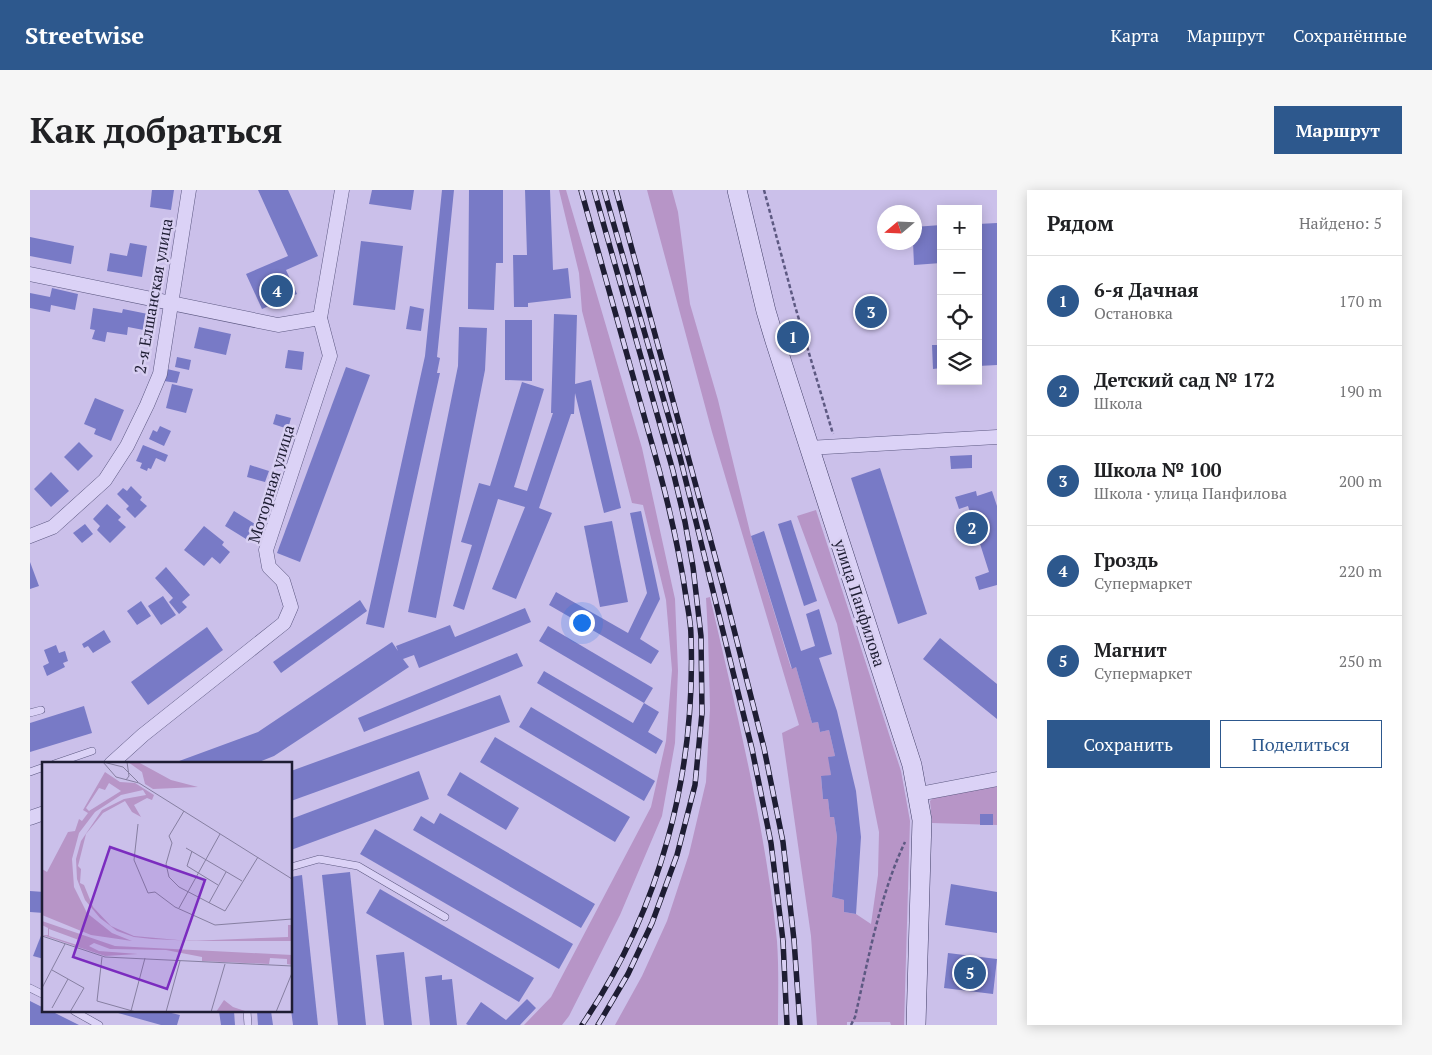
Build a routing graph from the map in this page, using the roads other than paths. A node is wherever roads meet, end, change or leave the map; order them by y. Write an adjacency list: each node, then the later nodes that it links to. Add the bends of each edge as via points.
1 (189, 190): 5 (street, 2-я Елшанская улица)
2 (342, 190): 6 (street, Моторная улица)
3 (737, 190): 8 (main road, улица Панфилова, via 766,311)
4 (30, 274): 5 (street)
5 (170, 304): 6 (street, via 278,325); 9 (street, 2-я Елшанская улица, via 160,374 127,446 105,480 53,527)
6 (320, 318): 14 (street, Моторная улица, via 330,356 266,550 269,567 283,581 288,594 291,607 284,623 142,735)
7 (997, 437): 8 (street)
8 (808, 448): 18 (main road, улица Панфилова, via 901,730)
9 (30, 536)
10 (41, 710): 11 (lane)
11 (30, 713)
12 (92, 751): 13 (lane)
13 (60, 762)
14 (113, 762)
15 (42, 768): 16 (lane)
16 (30, 772)
17 (997, 779): 18 (street)
18 (918, 794): 29 (main road, улица Панфилова, via 922,820)
19 (42, 814): 20 (street)
20 (30, 818)
21 (292, 867): 22 (lane, via 319,859 358,866)
22 (445, 917)
23 (30, 988): 24 (lane)
24 (42, 994)
25 (76, 1012): 27 (lane)
26 (247, 1012): 28 (lane)
27 (100, 1025)
28 (248, 1025)
29 (916, 1025)

